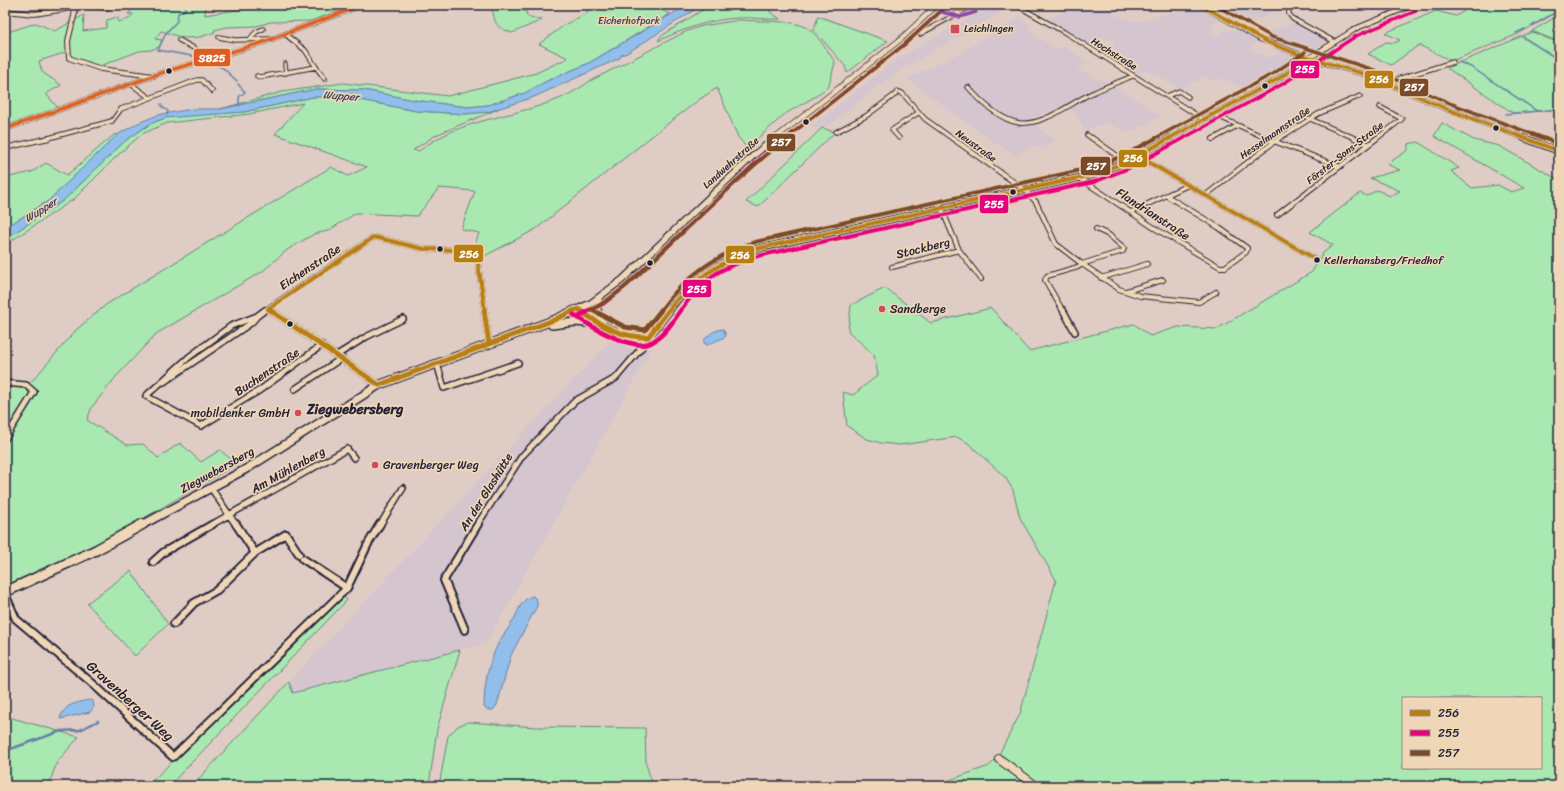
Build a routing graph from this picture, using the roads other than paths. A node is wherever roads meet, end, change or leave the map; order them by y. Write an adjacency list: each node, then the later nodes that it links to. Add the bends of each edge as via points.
1 (79, 5): 10 (street)
2 (362, 5): 14 (main road)
3 (938, 5): 76 (main road, Landwehrstraße, via 901,38 754,155 622,280)
4 (944, 5): 11 (street)
5 (973, 5): 11 (street)
6 (1016, 5): 29 (street, Hochstraße)
7 (1201, 5): 21 (street, via 1260,39)
8 (1288, 5): 20 (street, via 1289,14 1293,19)
9 (1413, 5): 20 (street, via 1357,28)
10 (107, 8)
11 (960, 10): 15 (street)
12 (5, 11): 27 (street, via 38,13 74,9 74,23 67,52 69,58 110,71)
13 (263, 29): 17 (street)
14 (285, 34): 18 (main road); 25 (street, via 305,50)
15 (920, 34)
16 (219, 37): 17 (street)
17 (250, 39): 18 (street)
18 (272, 39): 22 (main road)
19 (179, 40): 22 (street, via 197,50)
20 (1335, 42): 21 (street)
21 (1310, 58): 31 (main road); 41 (main road, via 1278,79)
22 (206, 60): 27 (main road)
23 (1453, 62): 31 (street)
24 (285, 64): 26 (street)
25 (316, 67): 26 (street); 30 (street)
26 (286, 73): 28 (street)
27 (153, 76): 32 (main road)
28 (257, 76)
29 (1134, 76): 33 (street, via 1022,124 999,113 974,95); 35 (street, Hochstraße)
30 (325, 79)
31 (1388, 82): 53 (main road, via 1449,110)
32 (131, 84): 38 (street); 45 (main road)
33 (968, 87)
34 (212, 91): 38 (street, via 202,80 197,80)
35 (1167, 96): 37 (street, via 1179,91); 43 (street, Hochstraße)
36 (1360, 96): 42 (street, Hesselmannstraße)
37 (1188, 97)
38 (150, 98): 52 (street, via 121,110 112,121 54,138)
39 (1380, 107): 51 (street, Förster-Sons-Straße, via 1402,119)
40 (918, 113): 46 (street, Neustraße, via 902,93 897,91 866,116); 48 (street, via 892,130); 59 (street, Neustraße)
41 (1213, 114): 43 (main road); 44 (street)
42 (1308, 118): 50 (street, Hesselmannstraße); 51 (street)
43 (1203, 119): 54 (main road)
44 (1237, 126): 49 (street); 50 (street)
45 (5, 130)
46 (836, 132)
47 (1087, 135): 55 (street)
48 (898, 138)
49 (1213, 139)
50 (1273, 141): 56 (street); 60 (street, Hesselmannstraße)
51 (1368, 144): 56 (street, Förster-Sons-Straße)
52 (5, 148)
53 (1559, 151)
54 (1138, 156): 55 (main road); 58 (street)
55 (1126, 162): 57 (main road)
56 (1338, 166): 64 (street, Förster-Sons-Straße, via 1320,184)
57 (1079, 178): 59 (main road); 63 (street, Flandrianstraße)
58 (1188, 185): 60 (street); 61 (street)
59 (1025, 190): 62 (main road); 68 (street, Neustraße, via 1036,202 1056,244)
60 (1206, 195): 67 (street)
61 (1167, 196): 63 (street); 63 (street, Flandrianstraße, via 1223,230 1247,248 1246,252 1225,267 1218,266)
62 (941, 207): 66 (street, Stockberg); 84 (main road, via 733,257 699,276 673,305 653,333)
63 (1131, 212)
64 (1277, 215)
65 (1096, 228): 68 (street, via 1109,235 1124,248 1123,251)
66 (959, 250): 70 (street, Stockberg); 72 (street, Stockberg)
67 (1317, 260)
68 (1082, 264): 71 (street, Neustraße); 83 (street, via 1047,276 1045,280)
69 (1147, 264): 71 (street)
70 (892, 267)
71 (1101, 278): 74 (street, Neustraße)
72 (981, 279)
73 (1163, 280): 74 (street)
74 (1125, 291): 75 (street, Neustraße, via 1161,299 1199,302)
75 (1216, 292)
76 (599, 298): 78 (main road, Landwehrstraße); 81 (main road, via 597,315)
77 (268, 309): 79 (street, Eichenstraße); 85 (street, Eichenstraße, via 374,236 424,248 459,250 476,257); 86 (street)
78 (578, 309): 81 (main road); 82 (main road, Ziegwebersberg)
79 (257, 316): 92 (street, Eichenstraße, via 251,323); 92 (street, Eichenstraße, via 231,326)
80 (403, 319): 87 (street, via 366,337)
81 (604, 325): 82 (main road, via 567,322); 84 (main road)
82 (526, 330): 85 (main road, Ziegwebersberg)
83 (1075, 332)
84 (640, 338): 105 (street, An der Glashütte, via 643,346 616,378 575,401 522,456 444,580)
85 (489, 344): 88 (main road, Ziegwebersberg)
86 (322, 345): 87 (street); 94 (street, Buchenstraße, via 260,390 201,426)
87 (340, 357): 91 (street); 93 (street)
88 (437, 363): 89 (street, via 444,388); 91 (main road, Ziegwebersberg)
89 (518, 363)
90 (5, 383): 95 (street, via 26,385 34,392)
91 (379, 385): 97 (main road, Ziegwebersberg, via 254,464)
92 (152, 388): 94 (street, Eichenstraße)
93 (295, 389)
94 (146, 396)
95 (5, 439)
96 (354, 458): 99 (street, Am Mühlenberg, via 347,449)
97 (211, 488): 99 (street); 103 (main road, Ziegwebersberg, via 96,550)
98 (403, 488): 102 (street, Gravenberger Weg, via 368,544)
99 (230, 515): 100 (street); 101 (street, via 164,552)
100 (255, 553): 102 (street, via 286,534 301,557); 104 (street, via 217,590 194,603)
101 (153, 562)
102 (347, 588): 103 (street, Gravenberger Weg, via 172,757 92,682 16,619)
103 (5, 593)
104 (174, 624)
105 (465, 630)
106 (999, 759): 107 (street)
107 (1036, 786)

